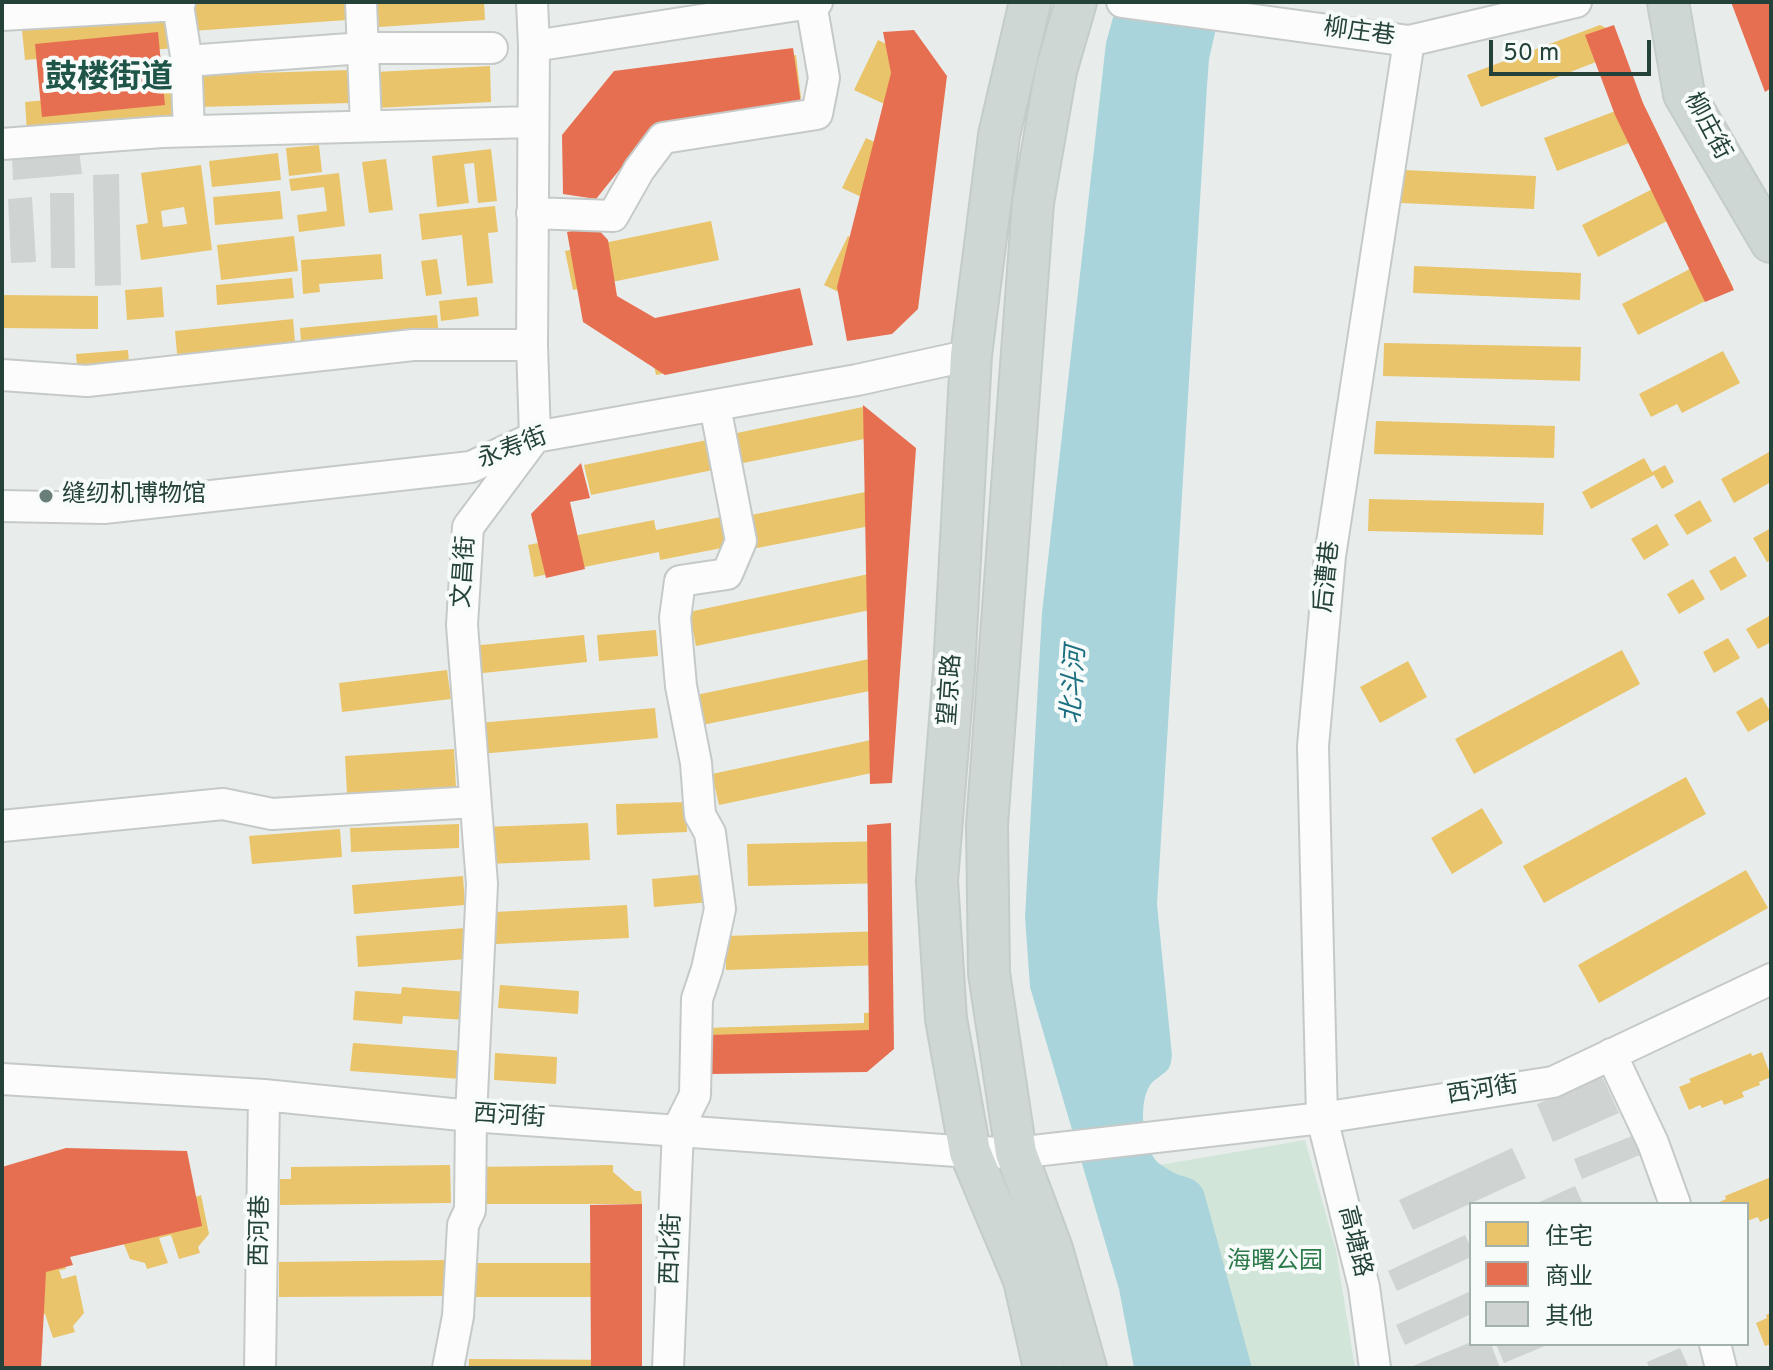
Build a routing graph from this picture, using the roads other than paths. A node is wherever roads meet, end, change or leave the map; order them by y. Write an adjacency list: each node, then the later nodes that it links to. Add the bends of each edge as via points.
1 (361, 2): 14 (street)
2 (532, 2): 13 (street)
3 (817, 2): 9 (street)
4 (1030, 2): 24 (main road, 望京路, via 999,135)
5 (1076, 2): 39 (main road, 望京路, via 1056,71 1033,203 987,825 989,973)
6 (1122, 2): 12 (street, 柳庄巷)
7 (1576, 2): 12 (street, 柳庄巷)
8 (1668, 2): 22 (main road, 柳庄街, via 1684,94)
9 (811, 3): 13 (street); 21 (street, via 824,78 817,114 663,138 613,216)
10 (179, 4): 11 (street); 16 (street)
11 (2, 15)
12 (1409, 41): 36 (street, 后漕巷, via 1330,556 1313,746)
13 (534, 46): 17 (street)
14 (363, 48): 15 (street); 16 (street); 18 (street)
15 (492, 48)
16 (187, 61): 19 (street)
17 (532, 122): 18 (street); 21 (street)
18 (366, 126): 19 (street)
19 (189, 131): 20 (street)
20 (2, 144)
21 (532, 213): 23 (street)
22 (1771, 242)
23 (532, 345): 25 (street, via 413,345 87,381); 27 (street)
24 (971, 355): 26 (street, 永寿街); 38 (main road, 望京路, via 937,881 946,1019)
25 (2, 375)
26 (715, 406): 27 (street, 永寿街); 37 (street, via 741,541 727,574 680,581 675,618 700,815 710,833 720,909 697,999 695,1095)
27 (535, 437): 28 (street, 永寿街, via 471,467 104,508); 29 (street, 文昌街, via 468,527 462,625)
28 (2, 506)
29 (475, 802): 30 (street, via 272,814 223,804); 35 (street, 文昌街, via 482,884)
30 (2, 826)
31 (1771, 979): 32 (street, 西河街)
32 (1611, 1054): 36 (street, 西河街, via 1553,1082); 40 (street)
33 (2, 1079): 34 (street, 西河街)
34 (264, 1095): 35 (street, 西河街); 42 (street, 西河巷)
35 (471, 1116): 37 (street, 西河街); 43 (street, 文昌街, via 470,1210 463,1225 458,1316)
36 (1322, 1118): 39 (street, 西河街); 47 (street, 高塘路, via 1364,1287)
37 (678, 1129): 38 (street, 西河街); 44 (street, 西北街)
38 (970, 1152): 39 (street, 西河街); 45 (main road, 望京路, via 1024,1280)
39 (1016, 1153): 46 (main road, 望京路, via 1052,1249)
40 (1674, 1202)
41 (1716, 1346): 48 (street)
42 (260, 1368)
43 (448, 1368)
44 (668, 1368)
45 (1044, 1368)
46 (1086, 1368)
47 (1375, 1368)
48 (1721, 1368)

